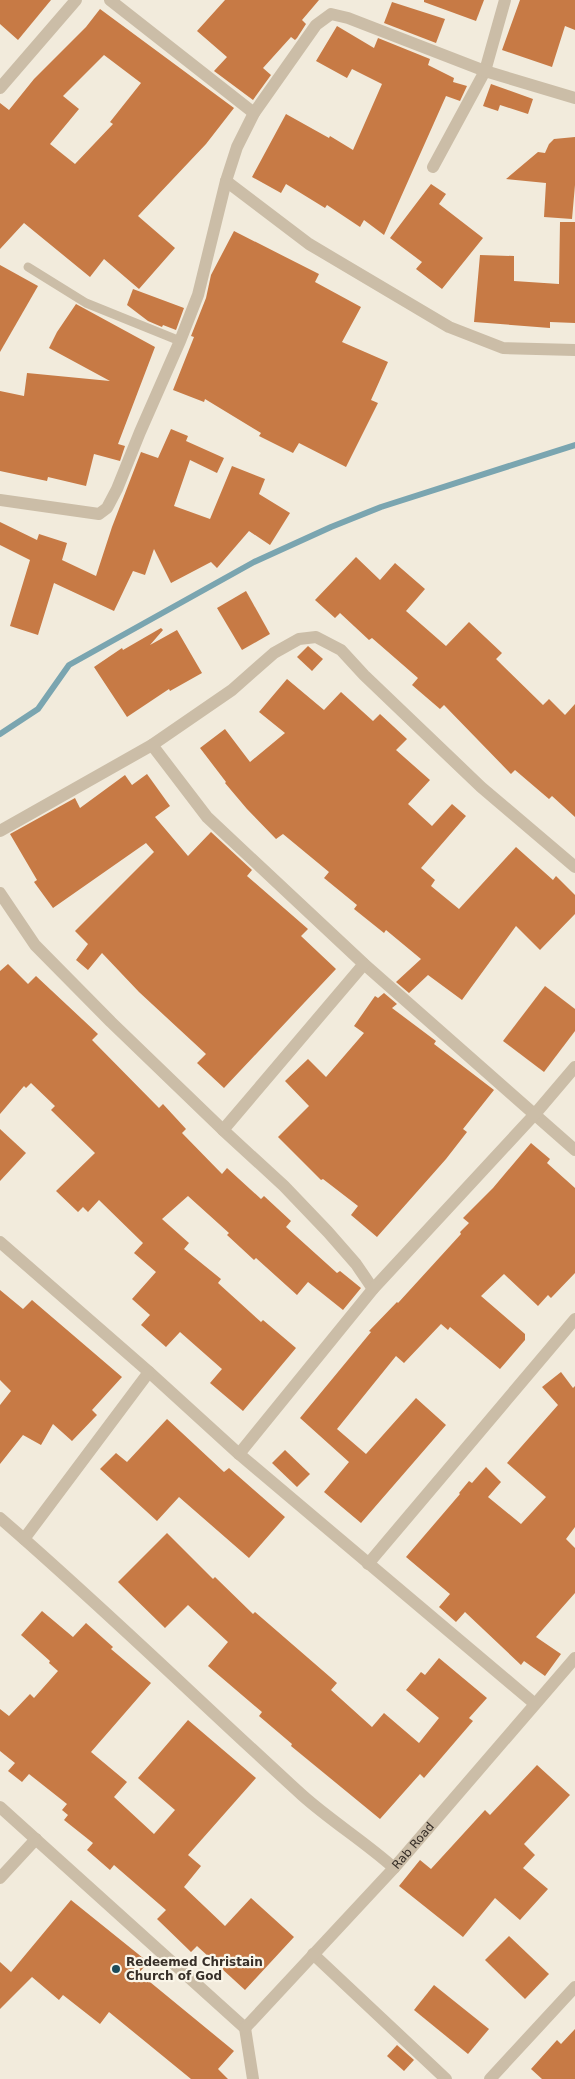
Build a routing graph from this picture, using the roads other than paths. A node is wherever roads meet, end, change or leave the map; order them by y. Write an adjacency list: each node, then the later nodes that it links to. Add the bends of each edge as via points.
1 (76, 0): 5 (street)
2 (110, 0): 7 (street)
3 (505, 0): 4 (street)
4 (485, 71): 6 (street); 7 (street, via 331,14 316,25); 8 (street)
5 (0, 88)
6 (575, 98)
7 (254, 113): 9 (street, via 237,147)
8 (433, 167)
9 (226, 181): 11 (street, via 198,295); 12 (street, via 309,244 449,327 503,348)
10 (28, 267): 11 (lane, via 86,303)
11 (180, 341): 13 (street, via 107,508 99,514)
12 (575, 350)
13 (0, 500)
14 (152, 745): 15 (street); 16 (street, via 232,690 274,653 299,640 316,637 341,650 481,786); 18 (street, via 207,817)
15 (0, 832)
16 (575, 867)
17 (0, 893): 21 (street, via 35,945)
18 (364, 964): 20 (street); 21 (street)
19 (575, 1067): 20 (street)
20 (535, 1114): 22 (street); 24 (street)
21 (223, 1130): 24 (street, via 328,1232)
22 (575, 1150)
23 (0, 1242): 26 (street)
24 (373, 1289): 27 (street)
25 (575, 1319): 30 (street)
26 (149, 1372): 27 (street); 29 (street)
27 (239, 1454): 30 (street)
28 (0, 1518): 29 (street)
29 (24, 1539): 35 (street, via 304,1797)
30 (368, 1564): 32 (street)
31 (575, 1658): 32 (street, Rab Road)
32 (535, 1704): 35 (street, Rab Road)
33 (0, 1807): 34 (street)
34 (36, 1839): 36 (street); 39 (street)
35 (394, 1868): 37 (street, Rab Road)
36 (0, 1878)
37 (314, 1954): 39 (street, Rab Road); 41 (street)
38 (575, 1988): 42 (street)
39 (245, 2028): 40 (street)
40 (253, 2079)
41 (446, 2079)
42 (490, 2079)

